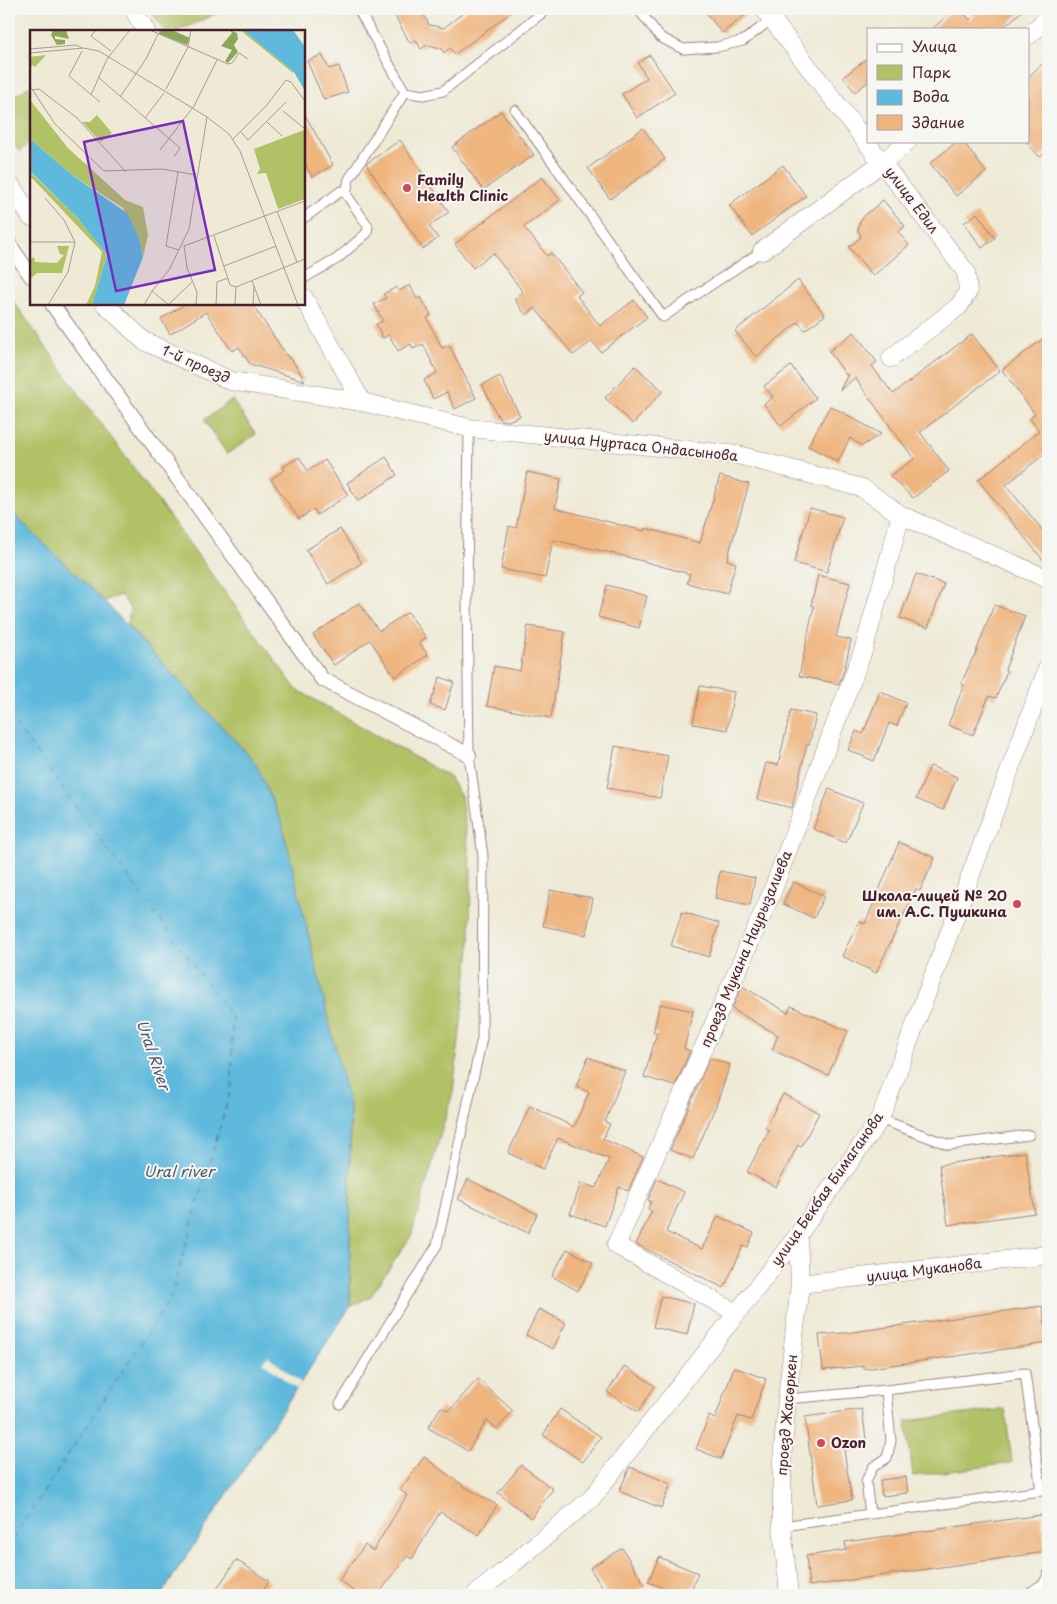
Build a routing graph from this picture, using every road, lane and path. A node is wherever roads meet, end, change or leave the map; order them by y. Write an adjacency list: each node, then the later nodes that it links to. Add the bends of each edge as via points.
1 (133, 9): 8 (street)
2 (358, 9): 10 (lane)
3 (547, 9): 10 (lane, via 443,91 423,95)
4 (638, 9): 6 (lane, via 660,37 683,49 743,42)
5 (1042, 9): 7 (lane)
6 (768, 14): 12 (street, улица Едил)
7 (1048, 17): 9 (street)
8 (145, 30)
9 (1030, 34)
10 (406, 92): 17 (lane, via 349,179)
11 (515, 110): 21 (lane, via 664,317)
12 (867, 140)
13 (868, 142): 15 (street, улица Едил)
14 (907, 142): 15 (street)
15 (884, 162): 21 (street); 27 (street, улица Едил, via 966,272 968,292 959,306)
16 (9, 183): 18 (street)
17 (346, 194): 19 (lane, via 341,191); 23 (lane, via 368,226 367,233 337,259)
18 (30, 215)
19 (305, 217)
20 (9, 244): 22 (street)
21 (762, 250)
22 (30, 275)
23 (305, 277)
24 (305, 300): 28 (street)
25 (53, 305): 33 (street, via 322,679)
26 (106, 305): 28 (street, 1-й проезд, via 144,341 231,381)
27 (891, 358)
28 (362, 402): 29 (street, улица Нуртаса Ондасынова)
29 (469, 428): 30 (street, улица Нуртаса Ондасынова, via 738,455 862,488); 33 (lane)
30 (901, 515): 31 (street, улица Нуртаса Ондасынова); 39 (street, проезд Мукана Наурызалиева, via 864,648 770,897 616,1245)
31 (1048, 579)
32 (1048, 667): 34 (street, улица Бекбая Бимаганова)
33 (469, 755): 42 (lane, via 483,856 482,1038 437,1245)
34 (880, 1118): 35 (lane, via 949,1146); 36 (street, улица Бекбая Бимаганова)
35 (1029, 1135)
36 (798, 1235): 38 (street, проезд Жасөркен); 39 (street, улица Бекбая Бимаганова)
37 (1048, 1255): 38 (street, улица Муканова)
38 (800, 1284): 41 (street, проезд Жасөркен)
39 (736, 1313): 46 (street, улица Бекбая Бимаганова, via 591,1499)
40 (886, 1390): 41 (lane); 43 (lane, via 892,1441 887,1458 873,1467 866,1481); 43 (lane, via 1024,1372 1041,1490)
41 (787, 1399): 44 (street, проезд Жасөркен, via 782,1461)
42 (340, 1404)
43 (870, 1514): 44 (lane)
44 (782, 1526): 47 (street, проезд Жасөркен)
45 (1048, 1574): 48 (lane, via 1044,1583)
46 (475, 1595)
47 (789, 1595)
48 (1026, 1595)

